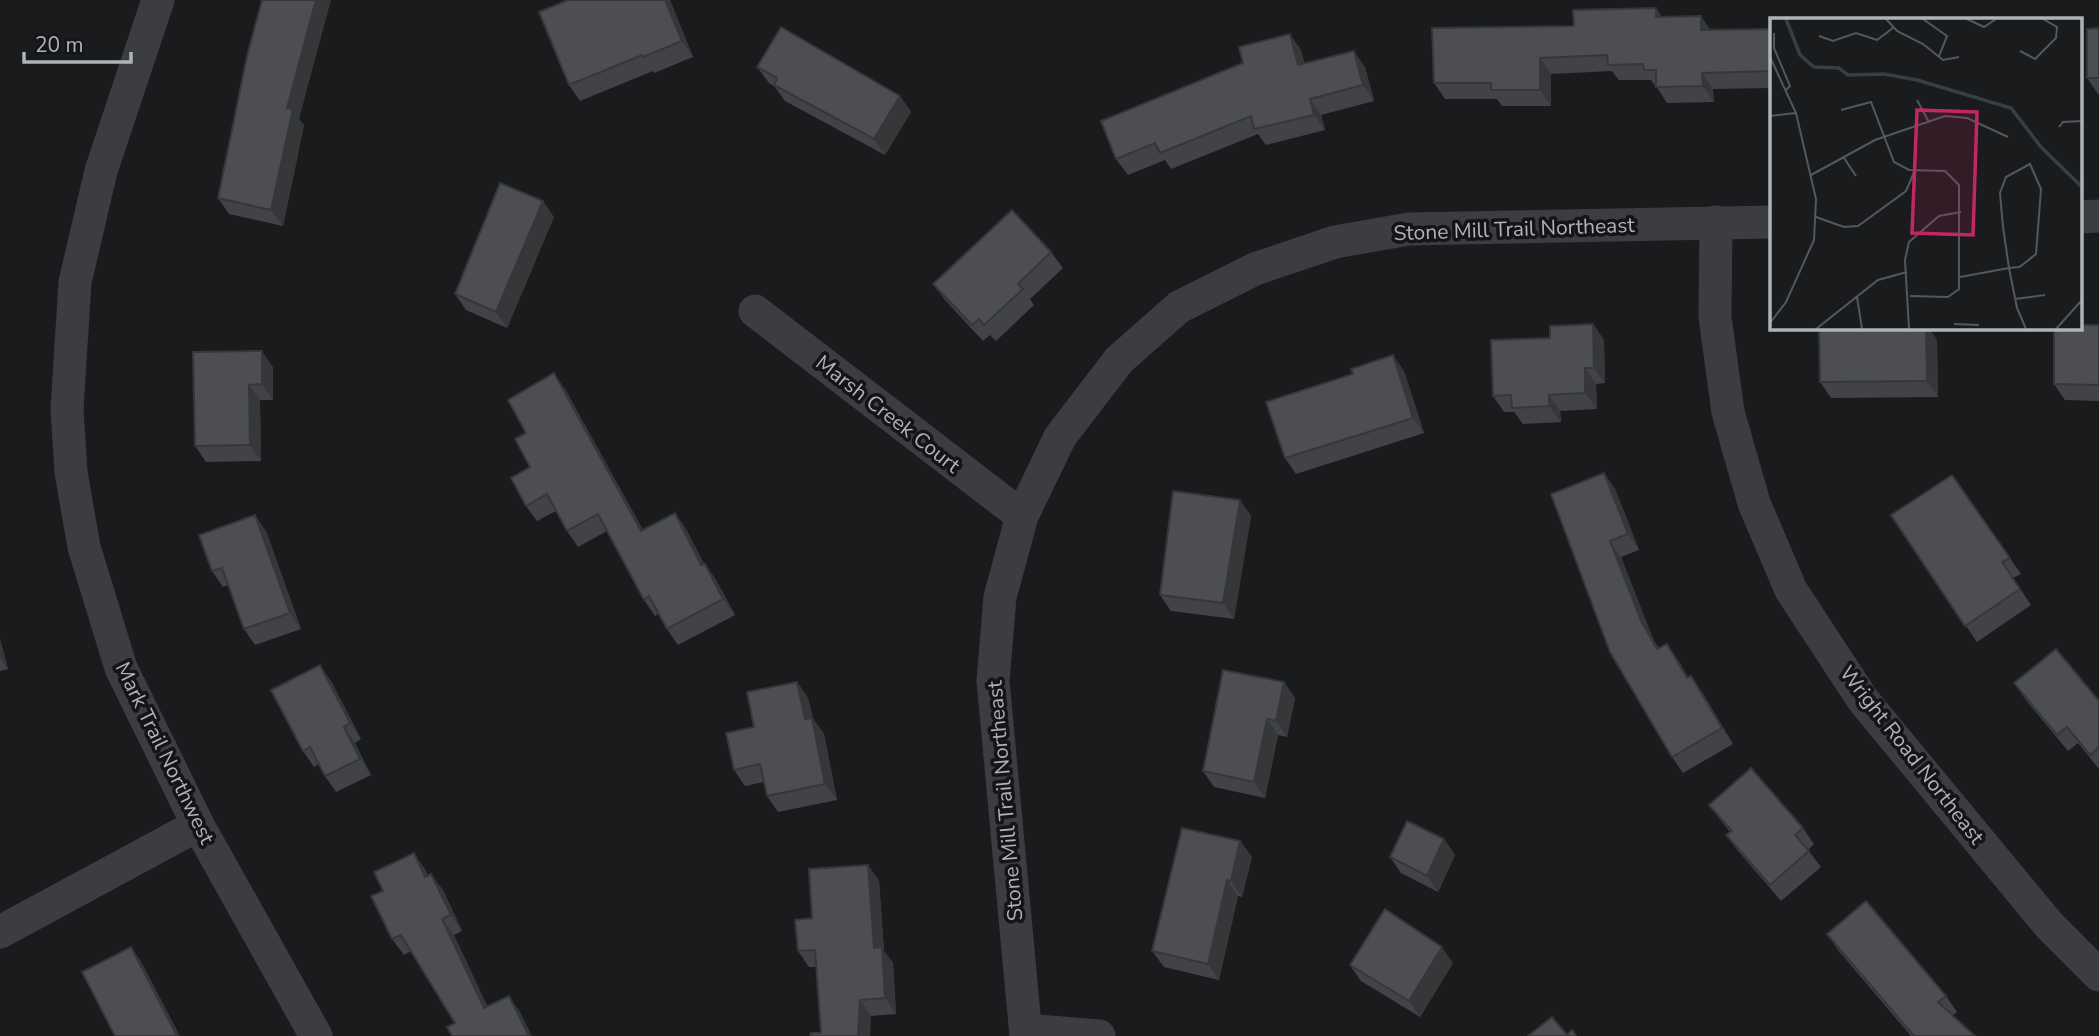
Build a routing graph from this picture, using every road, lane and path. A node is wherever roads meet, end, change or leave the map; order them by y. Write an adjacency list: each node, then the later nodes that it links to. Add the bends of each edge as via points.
1 (158, 0): 6 (street, Mark Trail Northwest, via 101,171 75,282 68,409 71,472 84,547 121,668)
2 (1716, 222): 3 (street, Stone Mill Trail Northeast); 5 (street, Stone Mill Trail Northeast, via 1409,229 1335,242 1255,268 1179,307 1119,360 1060,437); 8 (street, Wright Road Northeast, via 1715,317 1728,412 1754,503 1791,590 1863,700 2049,925)
3 (1770, 222)
4 (755, 311): 5 (street, Marsh Creek Court)
5 (1022, 516): 9 (street, Stone Mill Trail Northeast, via 1000,597 993,681)
6 (198, 824): 7 (street); 10 (street, Mark Trail Northwest)
7 (0, 932)
8 (2099, 975)
9 (1026, 1033): 11 (street)
10 (316, 1036)
11 (1099, 1036)

